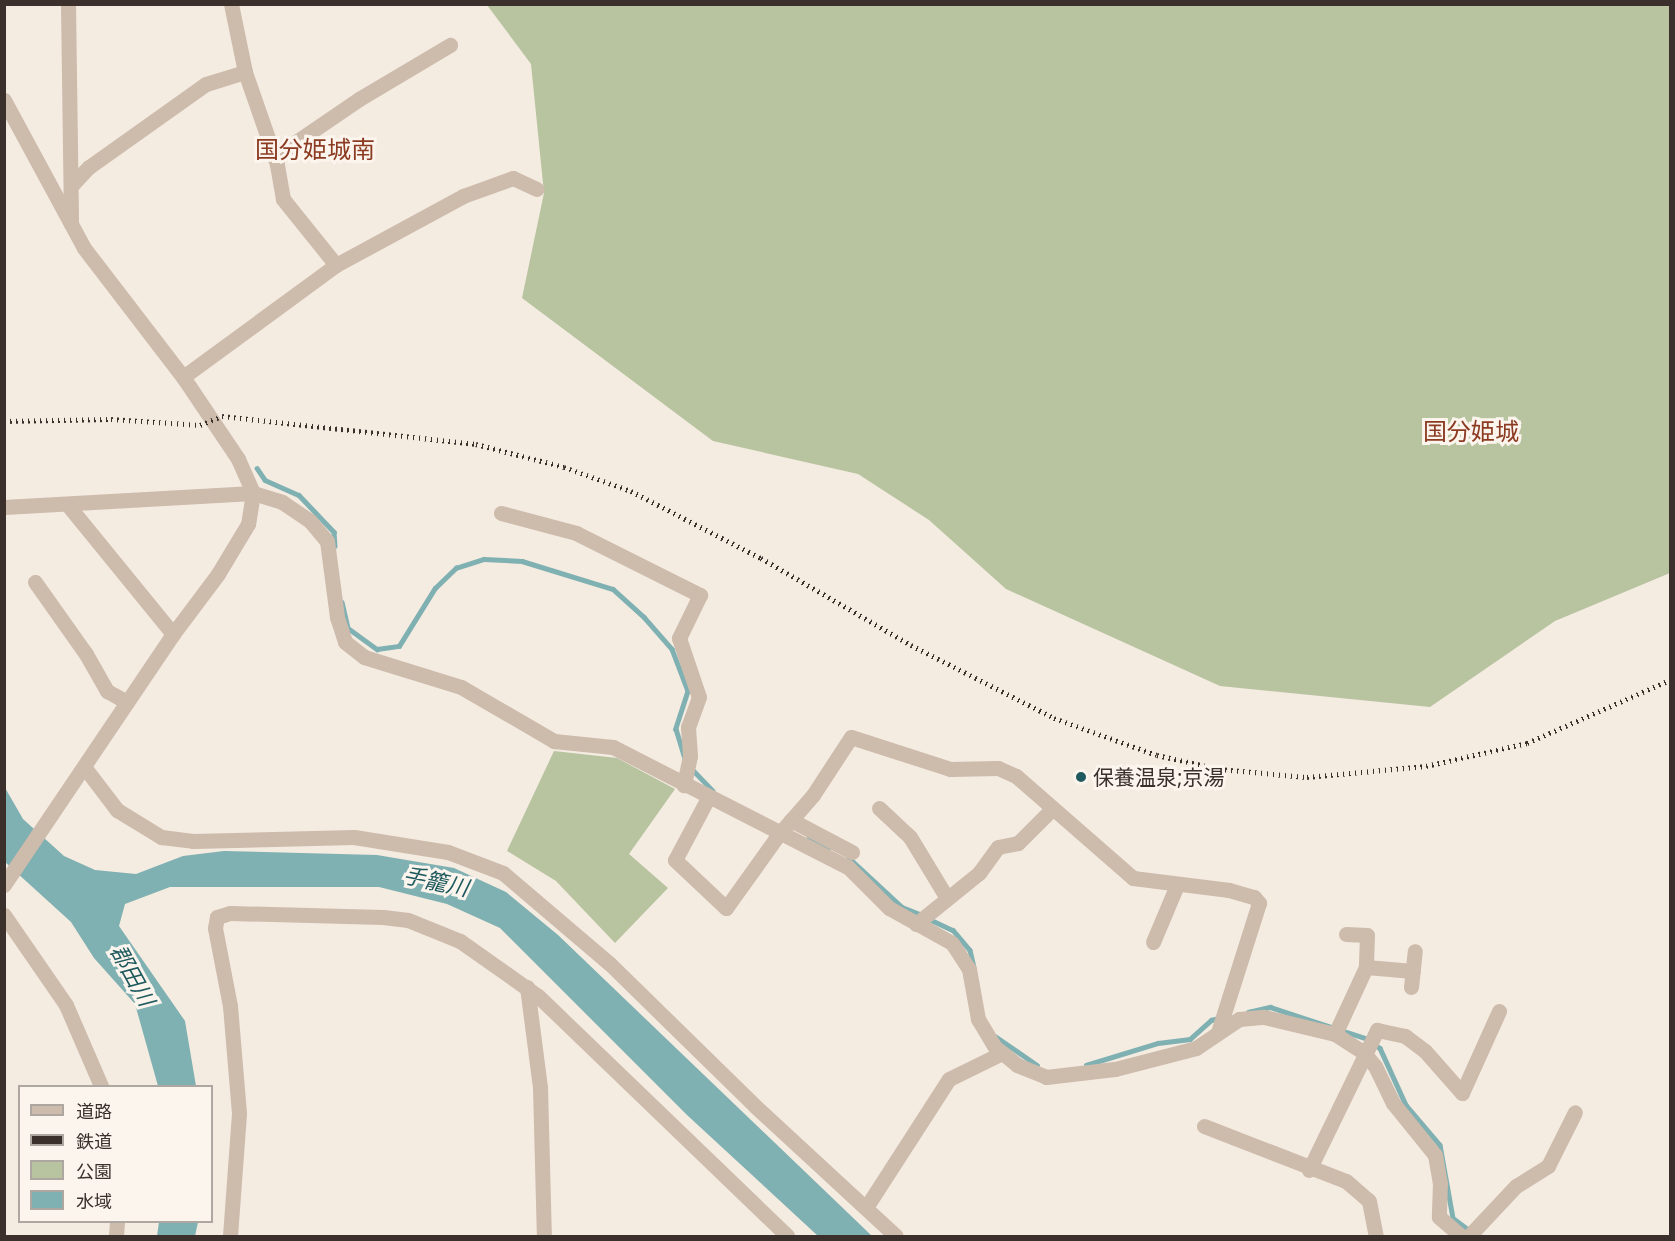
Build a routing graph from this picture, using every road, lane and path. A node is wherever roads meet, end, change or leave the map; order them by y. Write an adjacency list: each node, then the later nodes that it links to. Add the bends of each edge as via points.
1 (68, 4): 7 (street)
2 (231, 4): 4 (street)
3 (450, 45): 6 (street, via 359,99)
4 (245, 72): 6 (street); 7 (street, via 206,84 89,167)
5 (4, 100): 9 (street)
6 (274, 157): 10 (street, via 283,200)
7 (71, 186): 9 (street)
8 (537, 189): 10 (street, via 513,178 464,196)
9 (71, 224): 11 (street, via 84,248)
10 (336, 265): 11 (street)
11 (183, 377): 12 (street, via 238,459)
12 (253, 493): 13 (street); 17 (street, via 248,524 218,574); 20 (street, via 282,502 310,521 327,541 337,617 345,642 364,657 461,687 554,741 613,747)
13 (67, 504): 14 (street); 17 (street)
14 (4, 507)
15 (501, 513): 20 (street, via 576,533 700,595 679,638 699,697 688,727)
16 (35, 582): 18 (street, via 107,691)
17 (173, 634): 18 (street)
18 (127, 702): 19 (street)
19 (82, 771): 27 (street); 48 (street, via 117,810 161,837 204,841 354,837 448,852 503,873 610,964 756,1107)
20 (687, 771): 21 (street)
21 (708, 798): 25 (street); 25 (street, via 675,860 726,909)
22 (879, 808): 29 (street, via 910,837)
23 (1053, 808): 24 (street, via 1016,776 998,768 950,769 851,737 813,795); 28 (street, via 1133,878); 29 (street, via 1018,843 998,847 979,873)
24 (791, 820): 25 (street); 26 (street)
25 (779, 834): 31 (street, via 848,867 889,908)
26 (852, 852)
27 (4, 885)
28 (1177, 885): 33 (street); 40 (street, via 1229,890 1254,897 1259,903)
29 (947, 898): 31 (street)
30 (4, 915): 44 (street, via 58,991)
31 (916, 924): 42 (street, via 952,943 969,969 978,1019)
32 (1346, 934): 35 (street, via 1367,935)
33 (1153, 942)
34 (1415, 951): 36 (street)
35 (1366, 967): 36 (street); 41 (street)
36 (1413, 971): 38 (street)
37 (527, 987): 50 (street, via 460,941 408,920 230,913 217,916 215,928 230,1006 239,1113); 51 (street, via 540,1087); 52 (street)
38 (1411, 987)
39 (1499, 1011): 43 (street, via 1462,1093 1425,1051 1405,1036 1377,1030)
40 (1221, 1022): 41 (street, via 1264,1017); 42 (street, via 1196,1048 1081,1074 1046,1077 1017,1065)
41 (1335, 1034): 43 (street)
42 (1002, 1053): 48 (street, via 949,1079)
43 (1364, 1053): 47 (street); 55 (street, via 1393,1103 1435,1155 1440,1183 1439,1217)
44 (101, 1085)
45 (1575, 1112): 49 (street, via 1548,1166 1516,1186)
46 (1204, 1126): 47 (street)
47 (1309, 1170): 54 (street, via 1346,1181 1369,1201)
48 (867, 1206): 53 (street)
49 (1473, 1232)
50 (230, 1236)
51 (544, 1236)
52 (787, 1236)
53 (896, 1236)
54 (1376, 1236)
55 (1461, 1236)

